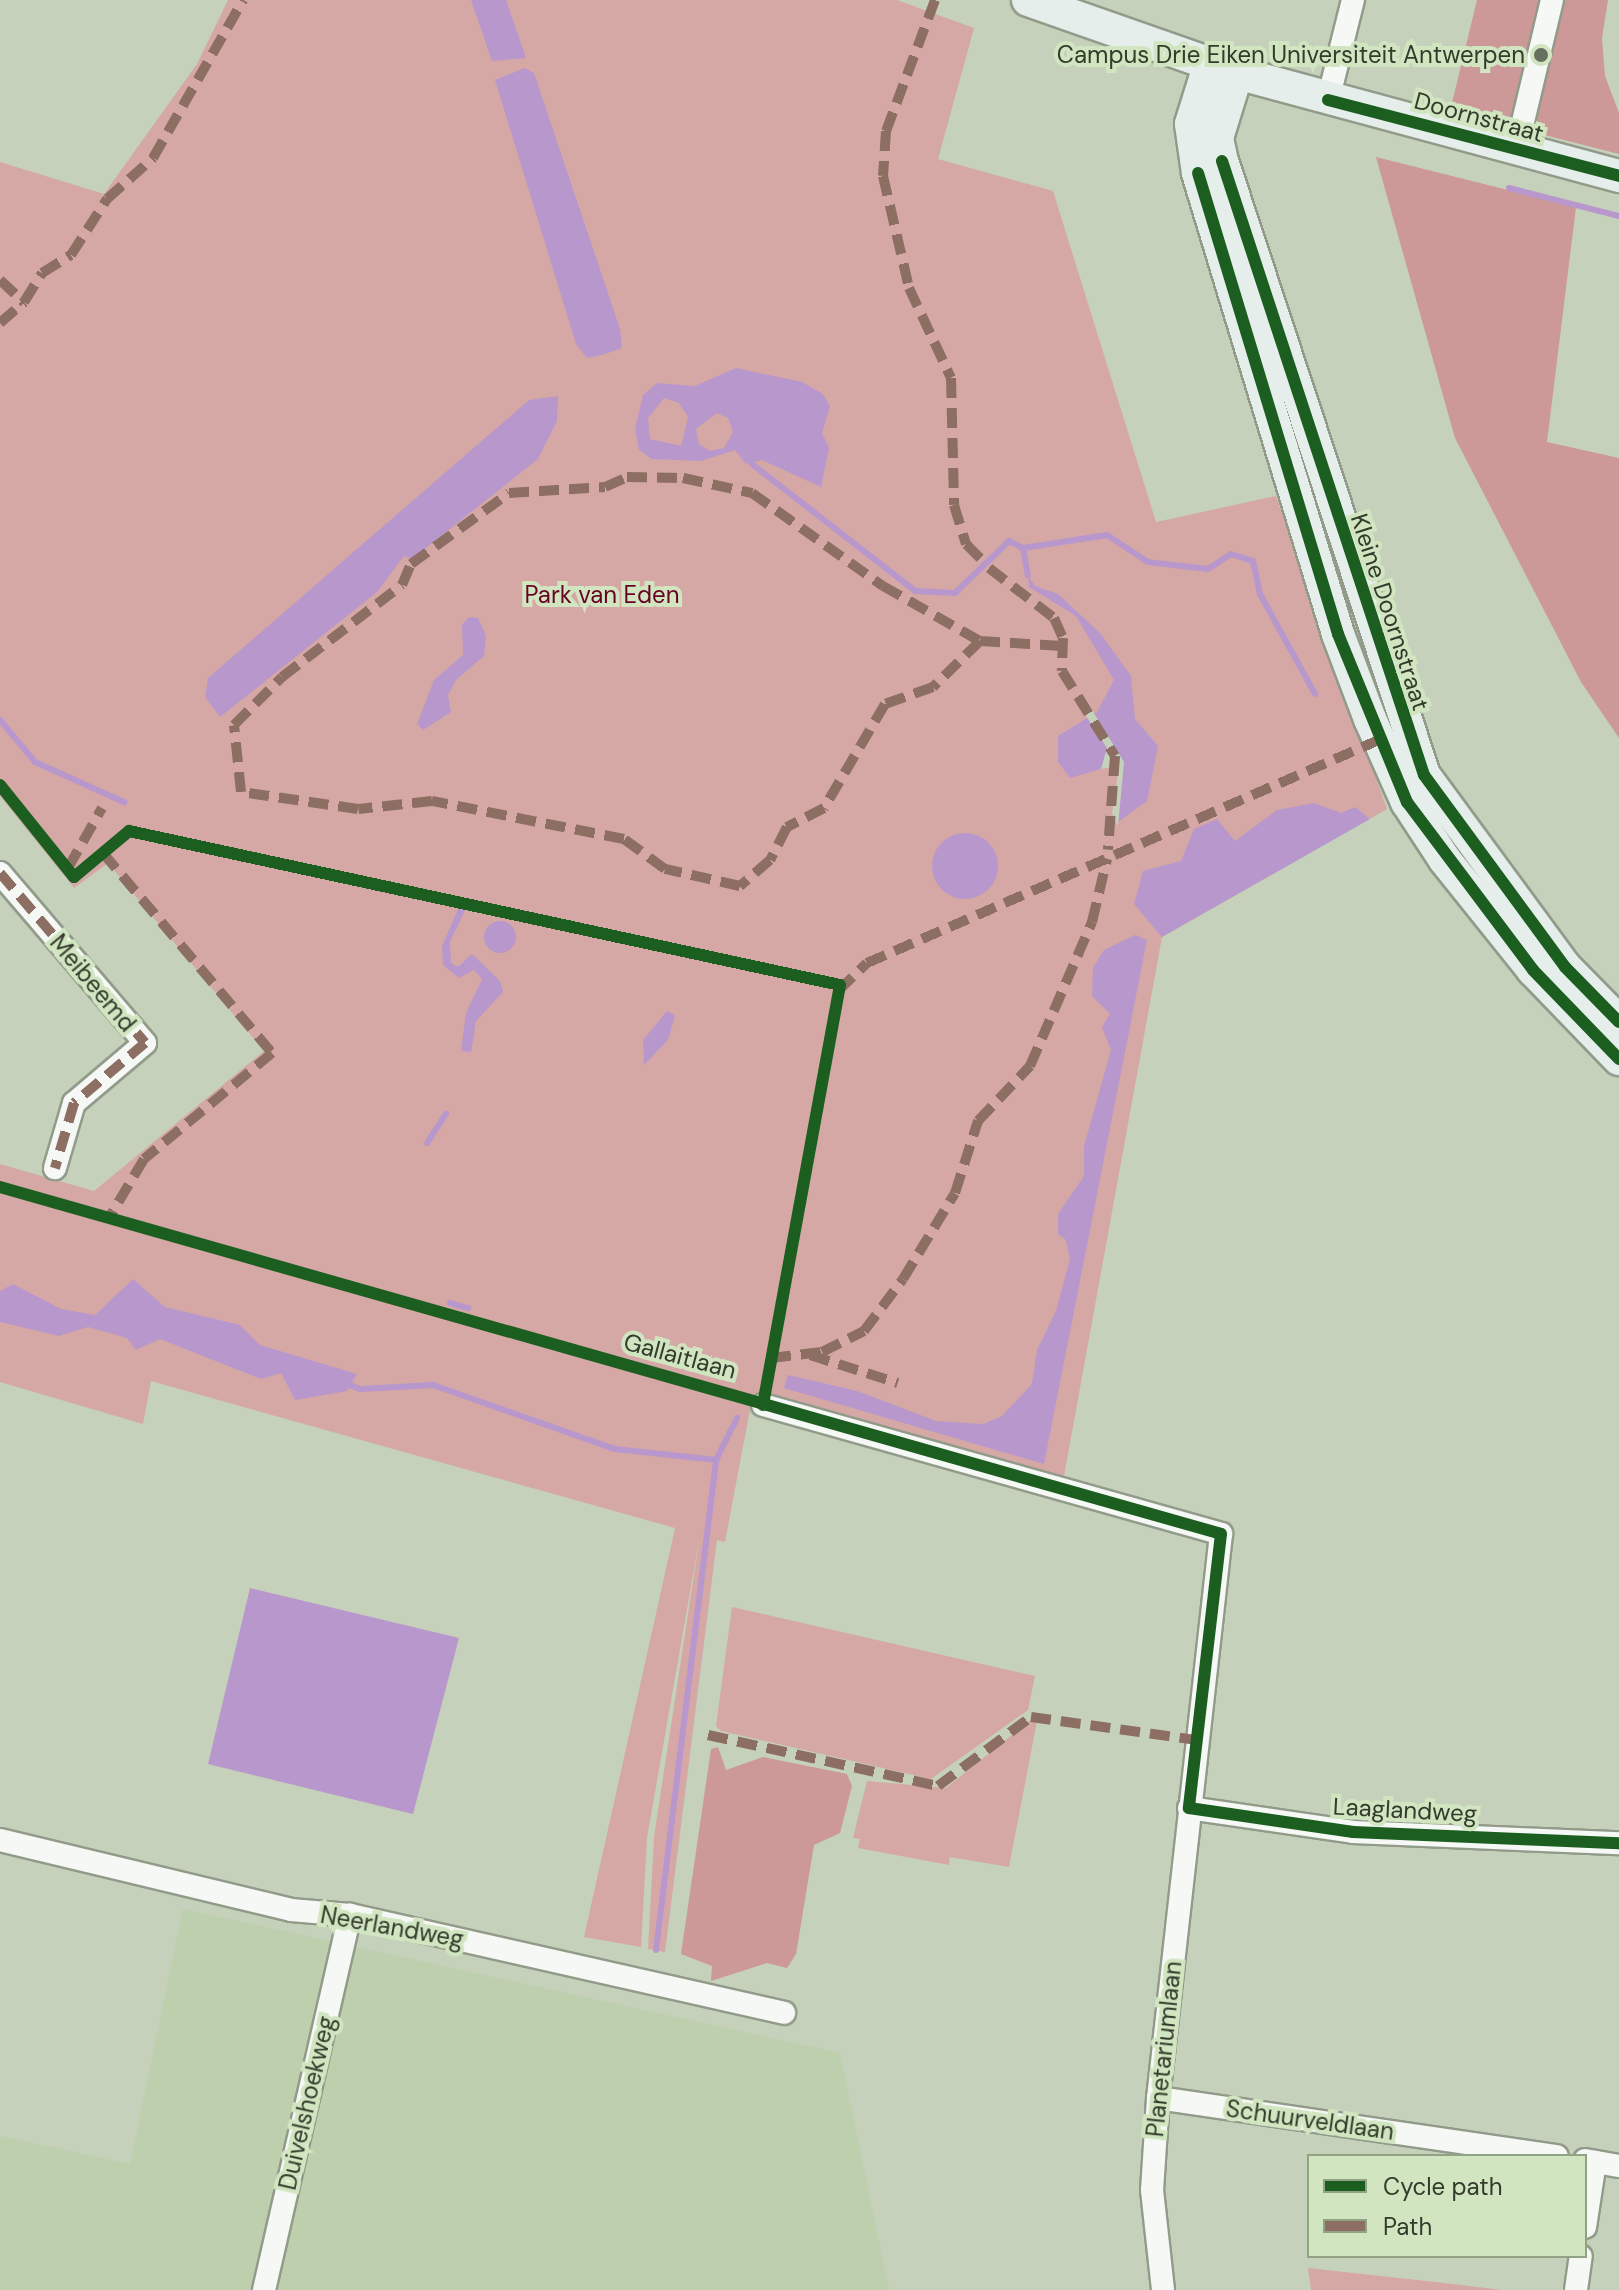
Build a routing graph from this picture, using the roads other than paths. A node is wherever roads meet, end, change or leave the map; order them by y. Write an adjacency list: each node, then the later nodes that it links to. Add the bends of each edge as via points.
1 (1028, 0): 4 (street, Doornstraat)
2 (1353, 0): 5 (street)
3 (1552, 0): 6 (street)
4 (1223, 68): 5 (street, Doornstraat); 9 (street, Kleine Doornstraat, via 1217,138 1222,161 1424,775 1565,967); 10 (street, via 1191,124 1198,173 1338,634 1370,719 1407,802 1445,860 1543,982)
5 (1328, 100): 6 (street, Doornstraat)
6 (1516, 151): 7 (street, Doornstraat)
7 (1619, 176)
8 (0, 873): 11 (street, Meibeemd, via 145,1043 74,1103)
9 (1619, 1022)
10 (1619, 1059)
11 (55, 1168)
12 (763, 1405): 13 (street, via 1221,1534)
13 (1189, 1808): 15 (street, Laaglandweg, via 1353,1832); 18 (street, Planetariumlaan)
14 (0, 1840): 16 (street, Neerlandweg, via 291,1910)
15 (1619, 1843)
16 (350, 1915): 17 (street, Neerlandweg); 24 (street, Duivelshoekweg)
17 (784, 2013)
18 (1158, 2098): 19 (street, Schuurveldlaan); 25 (street, Planetariumlaan, via 1152,2190)
19 (1543, 2154)
20 (1590, 2161): 21 (street); 22 (street)
21 (1619, 2166)
22 (1587, 2201)
23 (1581, 2258): 26 (street)
24 (264, 2290)
25 (1163, 2290)
26 (1576, 2290)

